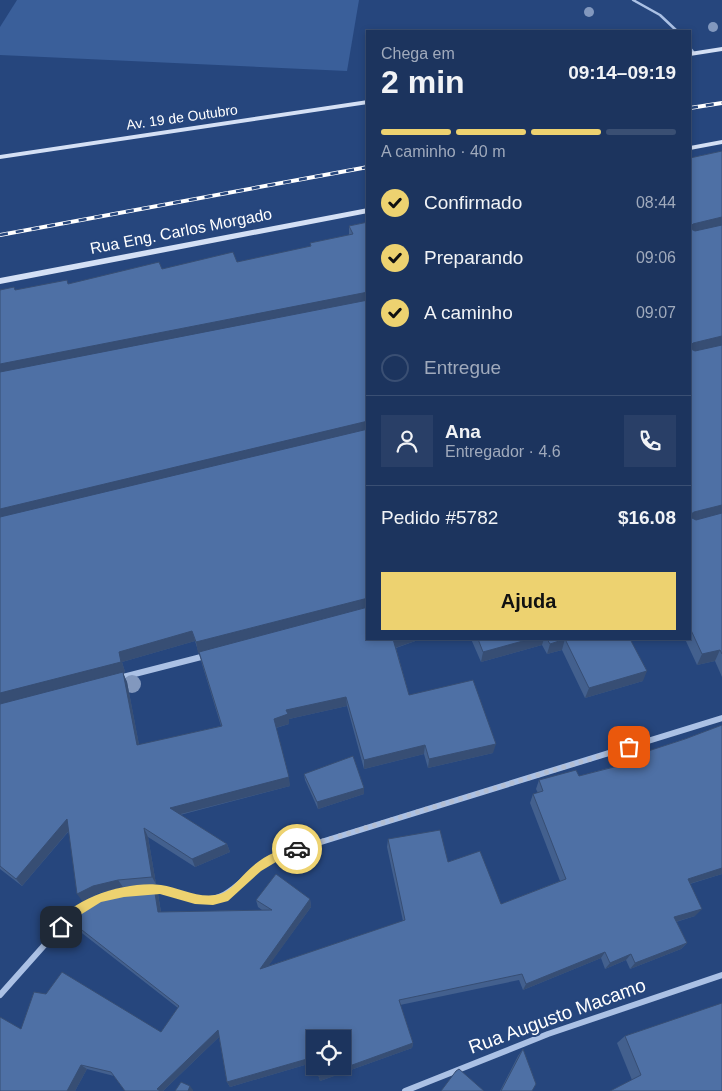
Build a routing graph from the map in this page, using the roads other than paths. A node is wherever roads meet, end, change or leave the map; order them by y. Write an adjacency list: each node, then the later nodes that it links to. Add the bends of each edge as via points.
1 (634, 0): 2 (lane, via 660,15)
2 (676, 30)
3 (722, 49): 4 (street)
4 (691, 52)
5 (366, 102): 8 (street, Av. 19 de Outubro)
6 (722, 142): 7 (street)
7 (691, 148)
8 (0, 157)
9 (366, 210): 10 (street, Rua Eng. Carlos Morgado)
10 (0, 281)
11 (207, 655): 12 (street)
12 (113, 680)
13 (722, 718): 14 (street, via 279,855 257,868 228,896 213,900)
14 (146, 889)
15 (93, 902): 17 (street, via 74,913)
16 (722, 975): 18 (street, Rua Augusto Macamo, via 548,1034)
17 (0, 995)
18 (405, 1091)

